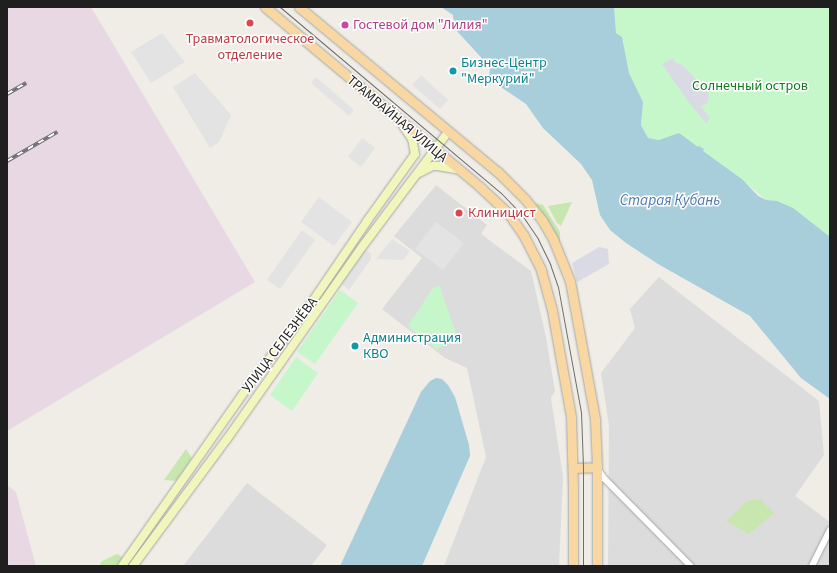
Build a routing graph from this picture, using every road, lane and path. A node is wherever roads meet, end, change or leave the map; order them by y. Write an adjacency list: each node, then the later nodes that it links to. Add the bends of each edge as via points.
1 (265, 7): 3 (main road, ТРАМВАЙНАЯ УЛИЦА)
2 (299, 7): 4 (main road, ТРАМВАЙНАЯ УЛИЦА)
3 (401, 122): 5 (main road, ТРАМВАЙНАЯ УЛИЦА); 11 (main road, УЛИЦА СЕЛЕЗНЁВА, via 412,139 415,154)
4 (448, 132): 5 (main road, УЛИЦА СЕЛЕЗНЁВА); 9 (main road, ТРАМВАЙНАЯ УЛИЦА, via 512,185 542,220 553,239 570,281 590,382)
5 (435, 150): 6 (main road, ТРАМВАЙНАЯ УЛИЦА); 7 (main road, УЛИЦА СЕЛЕЗНЁВА)
6 (460, 170): 7 (main road, via 433,166); 8 (main road, ТРАМВАЙНАЯ УЛИЦА, via 496,202 524,236 541,270 552,310 571,417)
7 (416, 174): 12 (main road, УЛИЦА СЕЛЕЗНЁВА, via 223,445)
8 (573, 468): 9 (main road); 13 (main road, ТРАМВАЙНАЯ УЛИЦА)
9 (597, 468): 14 (main road, ТРАМВАЙНАЯ УЛИЦА); 15 (street)
10 (830, 530): 16 (street)
11 (122, 566)
12 (133, 566)
13 (573, 566)
14 (597, 566)
15 (691, 566)
16 (812, 566)

